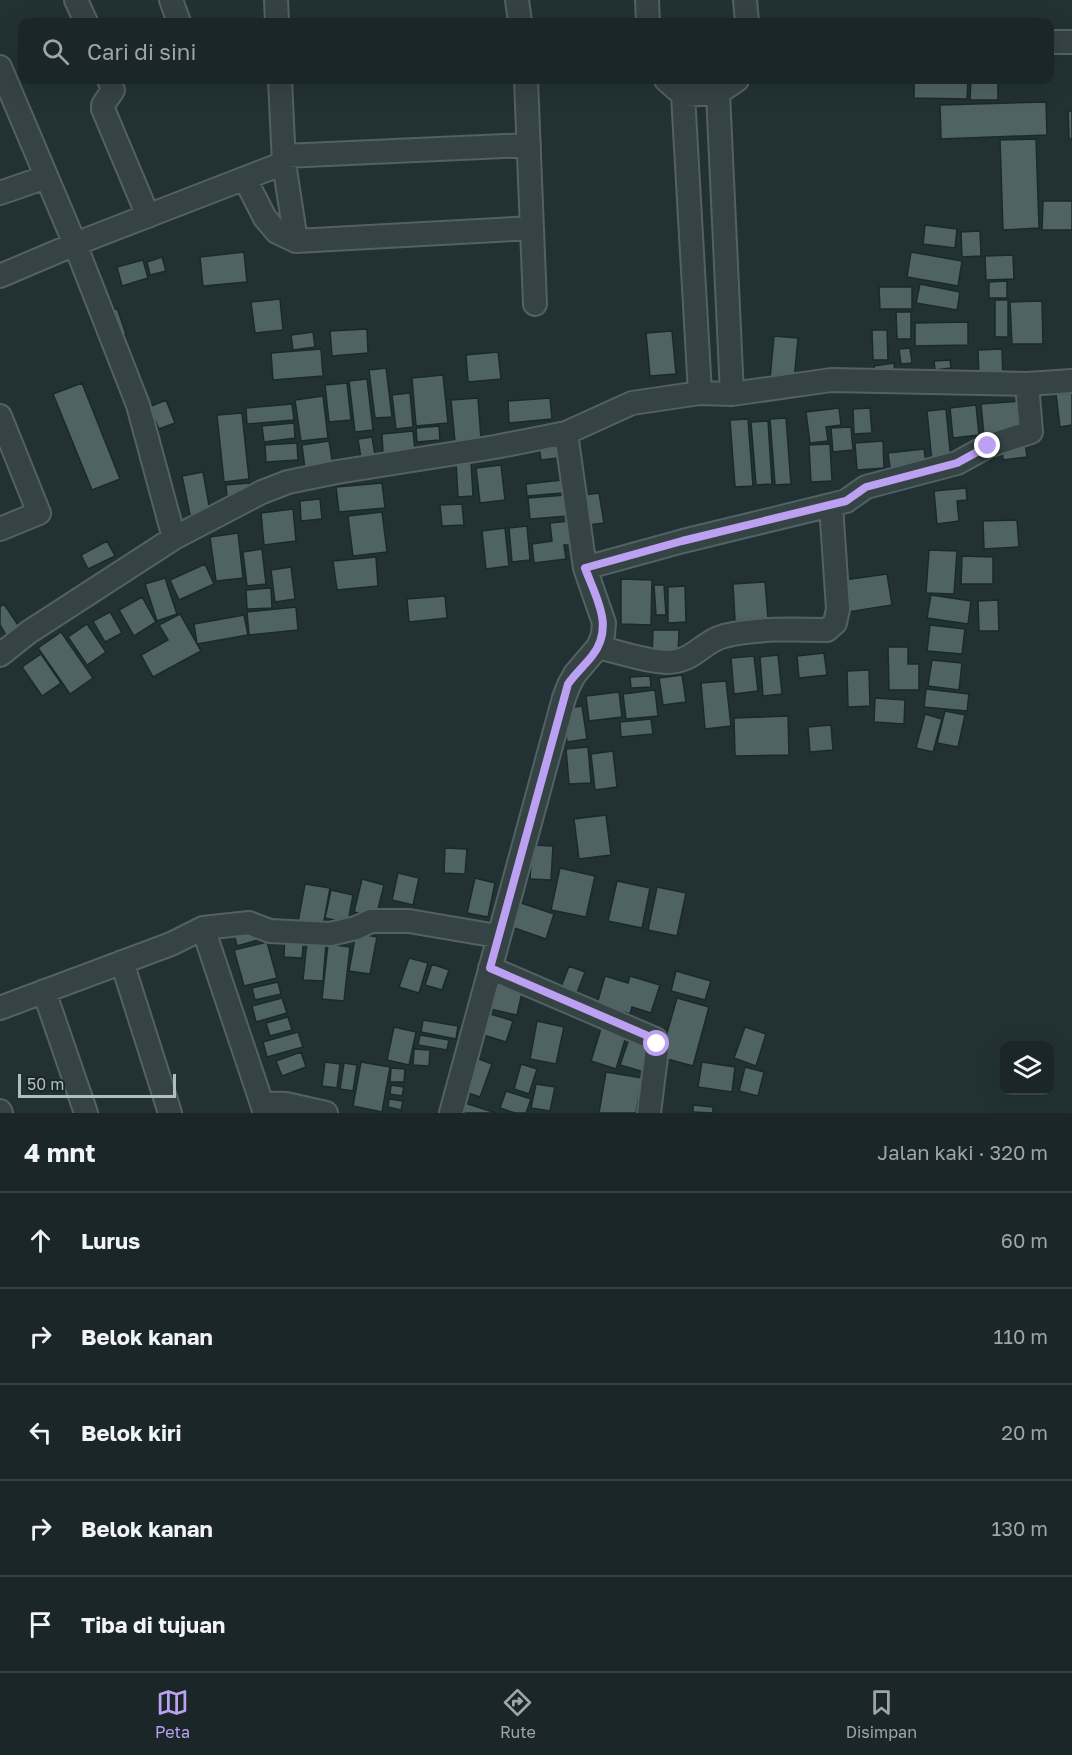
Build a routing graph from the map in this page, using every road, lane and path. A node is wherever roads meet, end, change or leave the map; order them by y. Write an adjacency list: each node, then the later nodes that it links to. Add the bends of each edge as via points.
1 (76, 0): 7 (street)
2 (171, 0): 8 (street)
3 (276, 0): 9 (street)
4 (517, 0): 10 (street)
5 (647, 0): 11 (street)
6 (745, 0): 12 (street)
7 (84, 18)
8 (178, 18)
9 (277, 18)
10 (519, 18)
11 (648, 18)
12 (747, 18)
13 (0, 68): 23 (street)
14 (111, 84): 26 (street, via 113,90 103,109)
15 (280, 84): 22 (street)
16 (526, 84): 21 (street)
17 (671, 84): 20 (street)
18 (731, 84): 19 (street)
19 (718, 93): 20 (street); 35 (street)
20 (683, 95): 34 (street)
21 (529, 145): 22 (street); 27 (street)
22 (284, 159): 24 (street); 28 (street)
23 (46, 177): 25 (street); 29 (street)
24 (244, 178): 26 (street); 28 (street, via 264,219 276,232)
25 (0, 193)
26 (148, 216): 29 (street)
27 (532, 228): 28 (street); 31 (street)
28 (296, 241)
29 (75, 244): 30 (street); 41 (street, via 138,405)
30 (0, 276)
31 (535, 304)
32 (1072, 381): 33 (street)
33 (1027, 384): 35 (street, via 831,380); 39 (street, via 1031,432 988,446 957,463 866,487 846,501)
34 (700, 393): 35 (street); 37 (street, via 632,403)
35 (732, 394)
36 (0, 416): 38 (street)
37 (566, 433): 41 (street, via 288,482); 42 (street)
38 (6, 451): 40 (street, via 39,513)
39 (831, 505): 42 (street); 43 (street, via 838,609 835,623 827,630 777,629 723,636 689,658 666,662)
40 (0, 529)
41 (174, 538): 44 (street)
42 (585, 568): 43 (street, via 604,622)
43 (598, 647): 46 (street, via 568,684)
44 (0, 655)
45 (203, 928): 46 (street, via 249,922 270,931 330,934 371,921 409,921); 47 (street); 51 (street)
46 (498, 936): 48 (street)
47 (122, 962): 49 (street); 53 (street)
48 (490, 968): 55 (street); 56 (street, via 655,1039)
49 (44, 991): 50 (street); 52 (street)
50 (0, 1008)
51 (263, 1108): 54 (street, via 286,1104)
52 (86, 1113)
53 (170, 1113)
54 (326, 1113)
55 (451, 1113)
56 (649, 1113)

